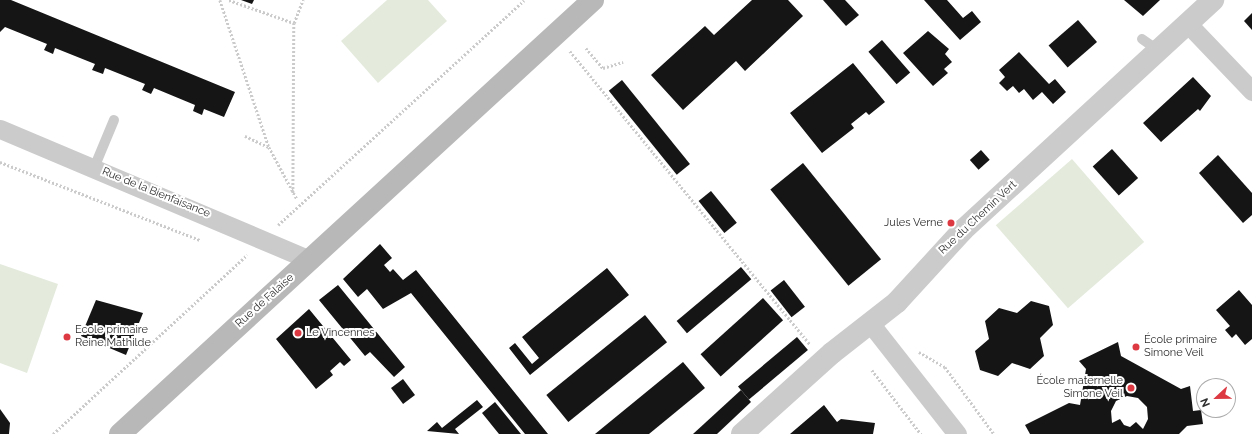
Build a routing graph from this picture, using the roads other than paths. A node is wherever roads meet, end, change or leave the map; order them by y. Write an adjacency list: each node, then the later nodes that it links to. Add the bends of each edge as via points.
1 (593, 0): 8 (main road, Rue de Falaise)
2 (1213, 0): 3 (street, Rue du Chemin Vert)
3 (1188, 24): 4 (street); 9 (street, Rue du Chemin Vert, via 1150,45 963,230 897,302)
4 (1252, 91)
5 (114, 120): 7 (lane)
6 (0, 129): 7 (street, Rue de la Bienfaisance)
7 (94, 168): 8 (street, Rue de la Bienfaisance, via 264,238)
8 (310, 260): 10 (main road, Rue de Falaise)
9 (870, 323): 11 (street, Rue du Chemin Vert); 12 (street)
10 (120, 434)
11 (742, 434)
12 (957, 434)

